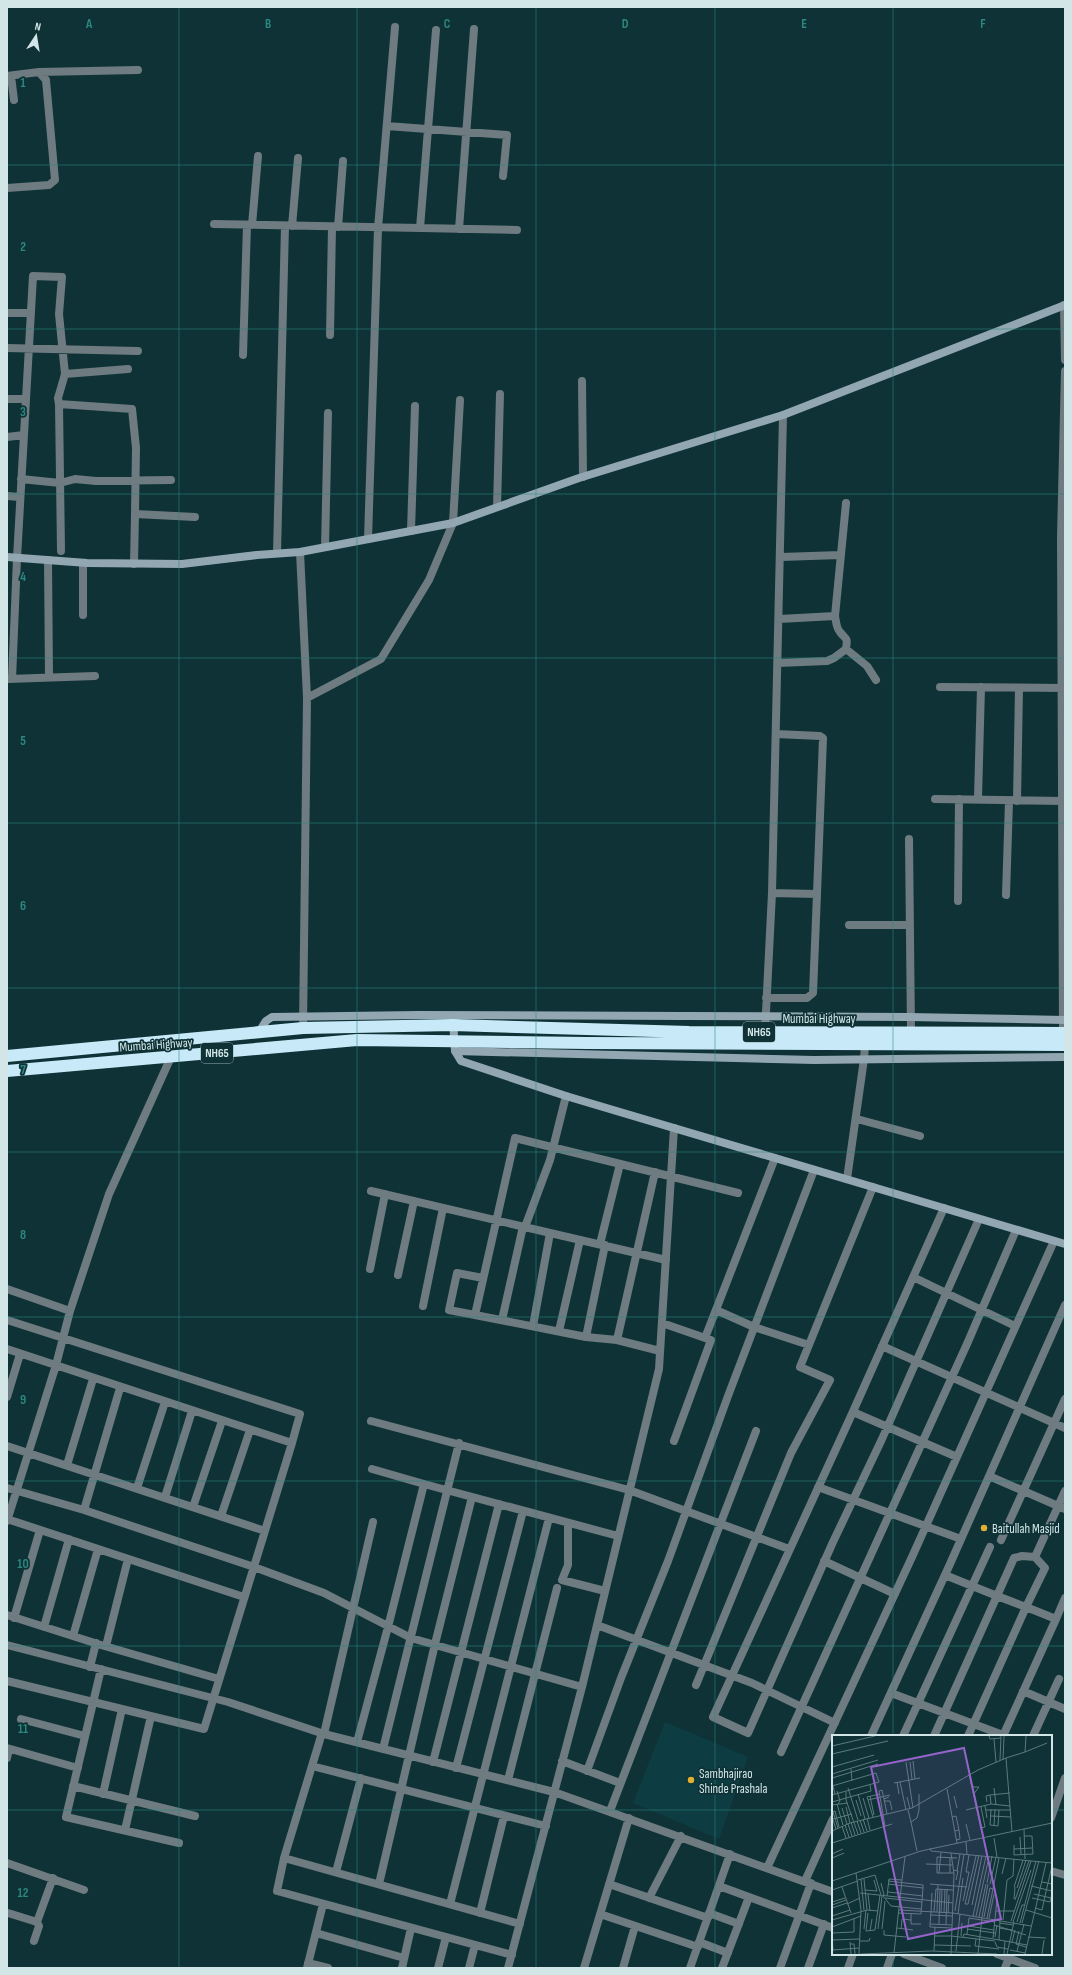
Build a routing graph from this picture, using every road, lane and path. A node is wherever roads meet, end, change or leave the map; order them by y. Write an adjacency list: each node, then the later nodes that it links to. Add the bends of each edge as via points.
1 (395, 27): 8 (street)
2 (474, 29): 10 (street)
3 (436, 30): 9 (street)
4 (138, 70): 5 (street)
5 (39, 72): 6 (street); 15 (street, via 46,80 55,180 50,185)
6 (9, 76): 7 (street)
7 (14, 100)
8 (387, 126): 9 (street); 20 (street)
9 (428, 129): 10 (street); 21 (street)
10 (466, 132): 14 (street, via 507,135); 22 (street)
11 (258, 156): 17 (street)
12 (298, 158): 18 (street)
13 (343, 160): 19 (street)
14 (503, 176)
15 (7, 188)
16 (214, 224): 17 (street)
17 (250, 225): 18 (street); 32 (street)
18 (288, 226): 19 (street); 67 (street)
19 (335, 227): 20 (street); 27 (street)
20 (378, 228): 21 (street); 63 (street)
21 (420, 228): 22 (street)
22 (459, 229): 23 (street)
23 (517, 230)
24 (1065, 305): 33 (street); 45 (street)
25 (7, 313): 26 (street)
26 (31, 313): 29 (street); 30 (street, via 33,276 62,277 59,314)
27 (330, 335)
28 (7, 348): 29 (street)
29 (29, 348): 30 (street); 40 (street)
30 (62, 349): 31 (street); 36 (street)
31 (138, 351)
32 (243, 355)
33 (1065, 360)
34 (128, 369): 36 (street)
35 (1065, 371): 48 (street)
36 (65, 374): 42 (street, via 58,398)
37 (582, 381): 49 (street)
38 (500, 394): 57 (street)
39 (7, 399): 40 (street)
40 (26, 399): 46 (street)
41 (460, 400): 60 (street)
42 (59, 404): 51 (street, via 132,409); 53 (street)
43 (415, 406): 61 (street)
44 (328, 413): 64 (street)
45 (783, 415): 49 (street); 70 (street)
46 (24, 436): 47 (street); 50 (street)
47 (7, 437)
48 (1064, 452): 62 (street)
49 (583, 477): 57 (street)
50 (21, 479): 53 (street); 55 (street)
51 (136, 480): 52 (street); 53 (street, via 75,479); 58 (street)
52 (171, 480)
53 (60, 483): 65 (street)
54 (7, 496): 55 (street)
55 (20, 497): 71 (street)
56 (846, 503): 68 (street)
57 (497, 507): 60 (street)
58 (135, 514): 59 (street); 74 (street)
59 (195, 517)
60 (453, 523): 61 (street); 88 (street, via 429,580 381,659)
61 (411, 531): 63 (street)
62 (1063, 537): 87 (street)
63 (368, 539): 64 (street)
64 (325, 547): 66 (street)
65 (61, 551)
66 (300, 552): 67 (street); 88 (street)
67 (277, 554): 74 (street, via 182,564)
68 (840, 555): 70 (street); 76 (street)
69 (7, 557): 71 (street)
70 (781, 557): 77 (street)
71 (17, 558): 72 (street); 82 (street)
72 (48, 560): 73 (street); 81 (street)
73 (83, 563): 74 (street); 75 (street)
74 (134, 564)
75 (83, 615)
76 (835, 616): 77 (street); 78 (street, via 840,632 847,640)
77 (779, 619): 79 (street)
78 (846, 648): 79 (street, via 827,661); 83 (street, via 868,666)
79 (778, 663): 89 (street)
80 (95, 676): 81 (street)
81 (49, 677): 82 (street)
82 (10, 679)
83 (876, 680)
84 (940, 687): 85 (street)
85 (981, 687): 86 (street); 91 (street)
86 (1019, 688): 87 (street); 94 (street)
87 (1063, 688): 90 (street)
88 (307, 698): 109 (street)
89 (776, 734): 97 (street); 98 (street, via 823,738)
90 (1063, 790): 95 (street)
91 (978, 798): 93 (street); 94 (street)
92 (935, 799): 93 (street)
93 (959, 799): 100 (street)
94 (1013, 801): 95 (street); 99 (street)
95 (1062, 801): 101 (street)
96 (909, 839): 103 (street)
97 (772, 893): 98 (street); 104 (street)
98 (817, 894): 104 (street, via 813,993 807,998)
99 (1006, 895)
100 (958, 901)
101 (1064, 923): 108 (street)
102 (849, 925): 103 (street)
103 (908, 925): 106 (street)
104 (766, 998): 105 (street)
105 (766, 1016): 106 (street); 107 (street); 110 (street)
106 (909, 1017): 108 (street); 111 (street)
107 (453, 1020): 109 (highway, NH65); 110 (highway, Mumbai Highway / NH65, via 689,1032); 114 (street)
108 (1064, 1020): 112 (street)
109 (303, 1022): 115 (highway, NH65, via 259,1032)
110 (765, 1032): 111 (highway, Mumbai Highway / NH65)
111 (911, 1032): 112 (highway, Mumbai Highway / NH65)
112 (1064, 1037): 113 (highway, Mumbai Highway / NH65)
113 (865, 1045): 114 (highway, Mumbai Highway / NH65, via 482,1041); 118 (street)
114 (454, 1046): 116 (highway, Mumbai Highway / NH65, via 427,1041 356,1040); 118 (street, via 814,1060); 120 (street, via 461,1061)
115 (7, 1056)
116 (171, 1057): 119 (highway, Mumbai Highway / NH65); 159 (street, via 109,1194)
117 (1065, 1057): 118 (street)
118 (864, 1059): 121 (street)
119 (7, 1071)
120 (566, 1096): 122 (street); 124 (street)
121 (856, 1119): 123 (street); 130 (street)
122 (674, 1128): 125 (street); 129 (street)
123 (920, 1136)
124 (553, 1147): 126 (street); 139 (street, via 515,1138); 140 (street)
125 (775, 1158): 127 (street); 157 (street)
126 (620, 1164): 128 (street); 146 (street)
127 (814, 1170): 130 (street); 166 (street)
128 (655, 1172): 129 (street); 147 (street)
129 (671, 1176): 133 (street); 148 (street)
130 (847, 1179): 131 (street)
131 (873, 1187): 137 (street); 172 (street)
132 (371, 1191): 134 (street)
133 (738, 1193)
134 (385, 1194): 135 (street); 149 (street)
135 (414, 1201): 136 (street); 150 (street)
136 (444, 1208): 139 (street); 156 (street)
137 (944, 1208): 138 (street); 151 (street)
138 (979, 1219): 141 (street); 154 (street)
139 (496, 1220): 140 (street); 152 (street)
140 (525, 1227): 142 (street); 162 (street)
141 (1016, 1230): 144 (street); 158 (street)
142 (550, 1233): 143 (street); 164 (street)
143 (580, 1240): 146 (street); 167 (street)
144 (1054, 1241): 145 (street); 165 (street)
145 (1065, 1244)
146 (603, 1245): 147 (street); 168 (street)
147 (637, 1253): 148 (street); 171 (street)
148 (666, 1260): 163 (street)
149 (370, 1269)
150 (398, 1275)
151 (913, 1277): 154 (street); 173 (street)
152 (483, 1278): 160 (street); 160 (street, via 456,1272 449,1310)
153 (7, 1289): 159 (street)
154 (946, 1293): 158 (street); 177 (street)
155 (1065, 1305): 186 (street)
156 (423, 1306)
157 (716, 1310): 166 (street); 170 (street)
158 (982, 1310): 165 (street); 179 (street)
159 (70, 1311): 169 (street)
160 (475, 1315): 162 (street)
161 (7, 1320): 169 (street)
162 (502, 1320): 164 (street)
163 (662, 1323): 170 (street); 175 (street)
164 (532, 1326): 167 (street)
165 (1015, 1326): 182 (street)
166 (754, 1327): 172 (street); 224 (street)
167 (559, 1331): 168 (street)
168 (586, 1337): 171 (street)
169 (62, 1338): 178 (street); 198 (street, via 300,1414)
170 (705, 1338): 196 (street, via 711,1340)
171 (617, 1340): 175 (street)
172 (809, 1344): 236 (street, via 800,1367 830,1380 791,1453)
173 (882, 1346): 177 (street); 188 (street)
174 (7, 1349): 176 (street)
175 (660, 1351): 211 (street, via 659,1369)
176 (20, 1354): 178 (street); 183 (street)
177 (916, 1361): 179 (street); 192 (street)
178 (56, 1366): 180 (street); 201 (street)
179 (952, 1377): 182 (street); 197 (street)
180 (93, 1379): 181 (street); 203 (street)
181 (120, 1388): 185 (street); 205 (street)
182 (985, 1392): 186 (street); 202 (street)
183 (7, 1397)
184 (1065, 1399): 191 (street)
185 (165, 1402): 187 (street); 210 (street)
186 (1019, 1408): 191 (street); 206 (street)
187 (192, 1411): 190 (street); 216 (street)
188 (853, 1412): 192 (street); 208 (street)
189 (371, 1420): 199 (street)
190 (222, 1421): 194 (street); 220 (street)
191 (1054, 1424): 193 (street); 214 (street)
192 (888, 1426): 197 (street); 218 (street)
193 (1065, 1428)
194 (250, 1430): 198 (street); 226 (street)
195 (756, 1431): 231 (street)
196 (674, 1440)
197 (922, 1441): 202 (street); 225 (street)
198 (292, 1443): 234 (street)
199 (459, 1443): 211 (street); 213 (street)
200 (7, 1446): 201 (street)
201 (28, 1453): 203 (street); 212 (street)
202 (957, 1456): 232 (street)
203 (67, 1465): 205 (street)
204 (372, 1469): 207 (street)
205 (94, 1474): 210 (street); 222 (street)
206 (989, 1476): 214 (street); 238 (street)
207 (424, 1484): 213 (street); 262 (street)
208 (818, 1487): 218 (street); 242 (street)
209 (7, 1488): 212 (street)
210 (137, 1488): 216 (street)
211 (630, 1490): 224 (street); 235 (street)
212 (16, 1491): 222 (street); 228 (street)
213 (448, 1491): 217 (street); 264 (street)
214 (1024, 1491): 221 (street); 239 (street)
215 (1065, 1491): 221 (street)
216 (165, 1497): 220 (street)
217 (472, 1497): 219 (street); 267 (street)
218 (853, 1500): 225 (street); 245 (street)
219 (499, 1504): 223 (street); 270 (street)
220 (193, 1507): 226 (street)
221 (1062, 1508): 243 (street)
222 (84, 1510): 246 (street)
223 (523, 1511): 227 (street); 272 (street)
224 (686, 1511): 231 (street); 265 (street)
225 (889, 1513): 232 (street); 248 (street)
226 (221, 1516): 234 (street)
227 (549, 1518): 230 (street); 275 (street)
228 (7, 1520): 233 (street)
229 (373, 1522): 257 (street)
230 (568, 1523): 235 (street); 251 (street, via 568,1565 562,1580)
231 (721, 1523): 236 (street); 271 (street)
232 (926, 1526): 238 (street); 252 (street)
233 (40, 1530): 237 (street); 258 (street)
234 (265, 1531): 246 (street)
235 (618, 1536): 251 (street)
236 (756, 1536): 242 (street); 273 (street)
237 (69, 1539): 241 (street); 261 (street)
238 (961, 1539): 247 (street)
239 (1001, 1540)
240 (990, 1547): 249 (street)
241 (98, 1549): 244 (street); 263 (street)
242 (789, 1549): 278 (street)
243 (1035, 1557): 253 (street, via 1014,1558); 256 (street, via 1045,1568)
244 (128, 1559): 254 (street); 269 (street)
245 (824, 1561): 248 (street); 284 (street)
246 (254, 1567): 254 (street); 257 (street, via 324,1593)
247 (945, 1575): 249 (street); 286 (street)
248 (860, 1578): 252 (street); 291 (street)
249 (971, 1586): 253 (street); 290 (street)
250 (557, 1588): 277 (street)
251 (605, 1591): 260 (street)
252 (895, 1594): 297 (street)
253 (997, 1596): 256 (street); 294 (street)
254 (244, 1597): 279 (street)
255 (1065, 1598): 259 (street)
256 (1026, 1607): 259 (street); 298 (street)
257 (353, 1608): 262 (street); 299 (street)
258 (11, 1616): 261 (street)
259 (1056, 1619): 285 (street)
260 (597, 1625): 265 (street); 283 (street)
261 (44, 1627): 263 (street)
262 (388, 1627): 264 (street); 307 (street)
263 (73, 1636): 266 (street)
264 (411, 1638): 267 (street); 309 (street)
265 (636, 1640): 271 (street); 318 (street)
266 (96, 1643): 269 (street); 274 (street)
267 (435, 1644): 270 (street); 311 (street)
268 (7, 1645): 274 (street)
269 (106, 1646): 279 (street)
270 (461, 1651): 272 (street); 314 (street)
271 (672, 1652): 273 (street); 323 (street)
272 (485, 1658): 275 (street); 317 (street)
273 (705, 1665): 278 (street); 282 (street)
274 (90, 1666): 276 (street)
275 (511, 1666): 277 (street); 319 (street)
276 (101, 1669): 287 (street); 288 (street)
277 (536, 1673): 283 (street); 322 (street)
278 (732, 1675): 284 (street); 284 (street, via 713,1717 748,1733)
279 (219, 1679): 287 (street)
280 (1059, 1679): 289 (street)
281 (7, 1681): 288 (street)
282 (696, 1685)
283 (582, 1687): 313 (street)
284 (767, 1690): 291 (street)
285 (1023, 1691): 289 (street); 304 (street)
286 (891, 1693): 290 (street); 300 (street)
287 (213, 1699): 295 (street, via 204,1729); 299 (street)
288 (93, 1702): 292 (street); 306 (street)
289 (1048, 1702): 293 (street); 305 (street)
290 (918, 1703): 294 (street); 301 (street)
291 (802, 1706): 297 (street); 310 (street)
292 (122, 1709): 295 (street); 327 (street)
293 (1065, 1709)
294 (944, 1713): 298 (street); 302 (street)
295 (150, 1716): 328 (street)
296 (21, 1719): 306 (street)
297 (835, 1723): 343 (street)
298 (974, 1724): 303 (street); 304 (street)
299 (323, 1733): 307 (street); 315 (street)
300 (871, 1735)
301 (903, 1735)
302 (934, 1735)
303 (968, 1735)
304 (1003, 1735)
305 (1033, 1735)
306 (85, 1736): 316 (street)
307 (357, 1742): 309 (street)
308 (8, 1748): 312 (street); 316 (street)
309 (383, 1749): 311 (street)
310 (781, 1752)
311 (408, 1755): 314 (street); 325 (street)
312 (7, 1758)
313 (562, 1761): 318 (street); 326 (street)
314 (433, 1762): 317 (street)
315 (312, 1766): 320 (street); 341 (street)
316 (78, 1768): 324 (street)
317 (456, 1768): 319 (street)
318 (587, 1771): 323 (street)
319 (484, 1774): 322 (street); 329 (street)
320 (361, 1778): 325 (street); 345 (street)
321 (1065, 1778): 331 (street)
322 (508, 1780): 326 (street)
323 (620, 1783): 330 (street)
324 (73, 1786): 327 (street); 337 (street, via 66,1817)
325 (401, 1789): 329 (street); 349 (street)
326 (554, 1792): 330 (street); 336 (street)
327 (103, 1794): 328 (street)
328 (131, 1800): 332 (street); 337 (street)
329 (475, 1808): 333 (street); 357 (street)
330 (610, 1811): 334 (street)
331 (1052, 1815)
332 (195, 1816)
333 (504, 1816): 336 (street); 359 (street)
334 (629, 1818): 338 (street); 350 (street)
335 (832, 1822): 348 (street)
336 (546, 1826): 364 (street)
337 (124, 1830): 339 (street)
338 (680, 1836): 340 (street); 355 (street)
339 (179, 1843)
340 (730, 1854): 343 (street); 351 (street)
341 (284, 1858): 345 (street); 356 (street, via 277,1891)
342 (7, 1863): 347 (street)
343 (767, 1868): 348 (street)
344 (1052, 1871): 346 (street)
345 (336, 1872): 349 (street)
346 (1065, 1875)
347 (52, 1878): 352 (street); 363 (street)
348 (808, 1882): 353 (street); 362 (street)
349 (379, 1884): 357 (street)
350 (609, 1884): 355 (street); 360 (street)
351 (718, 1886): 354 (street); 361 (street)
352 (84, 1890)
353 (832, 1892)
354 (749, 1897): 362 (street); 365 (street)
355 (648, 1898): 361 (street)
356 (323, 1904): 368 (street); 370 (street)
357 (450, 1904): 359 (street)
358 (8, 1912): 363 (street)
359 (480, 1913): 364 (street)
360 (600, 1914): 367 (street); 390 (street)
361 (708, 1915): 365 (street); 373 (street)
362 (800, 1916): 366 (street); 393 (street)
363 (37, 1922): 372 (street, via 39,1926)
364 (520, 1924): 376 (street)
365 (739, 1924): 375 (street)
366 (824, 1924): 369 (street); 394 (street)
367 (635, 1926): 373 (street); 391 (street)
368 (411, 1928): 371 (street); 381 (street)
369 (832, 1928)
370 (316, 1933): 381 (street); 382 (street)
371 (446, 1937): 374 (street); 387 (street)
372 (34, 1941)
373 (698, 1944): 375 (street); 384 (street)
374 (475, 1945): 376 (street); 388 (street)
375 (728, 1953): 392 (street)
376 (512, 1955): 389 (street)
377 (853, 1955): 395 (street)
378 (892, 1955): 396 (street)
379 (906, 1955): 383 (street)
380 (1009, 1956): 398 (street); 399 (street)
381 (404, 1958): 386 (street)
382 (308, 1965): 385 (street)
383 (923, 1965): 397 (street)
384 (692, 1967)
385 (328, 1968)
386 (402, 1968)
387 (438, 1968)
388 (469, 1968)
389 (508, 1968)
390 (584, 1968)
391 (623, 1968)
392 (722, 1968)
393 (780, 1968)
394 (808, 1968)
395 (848, 1968)
396 (887, 1968)
397 (942, 1968)
398 (1005, 1968)
399 (1035, 1968)

